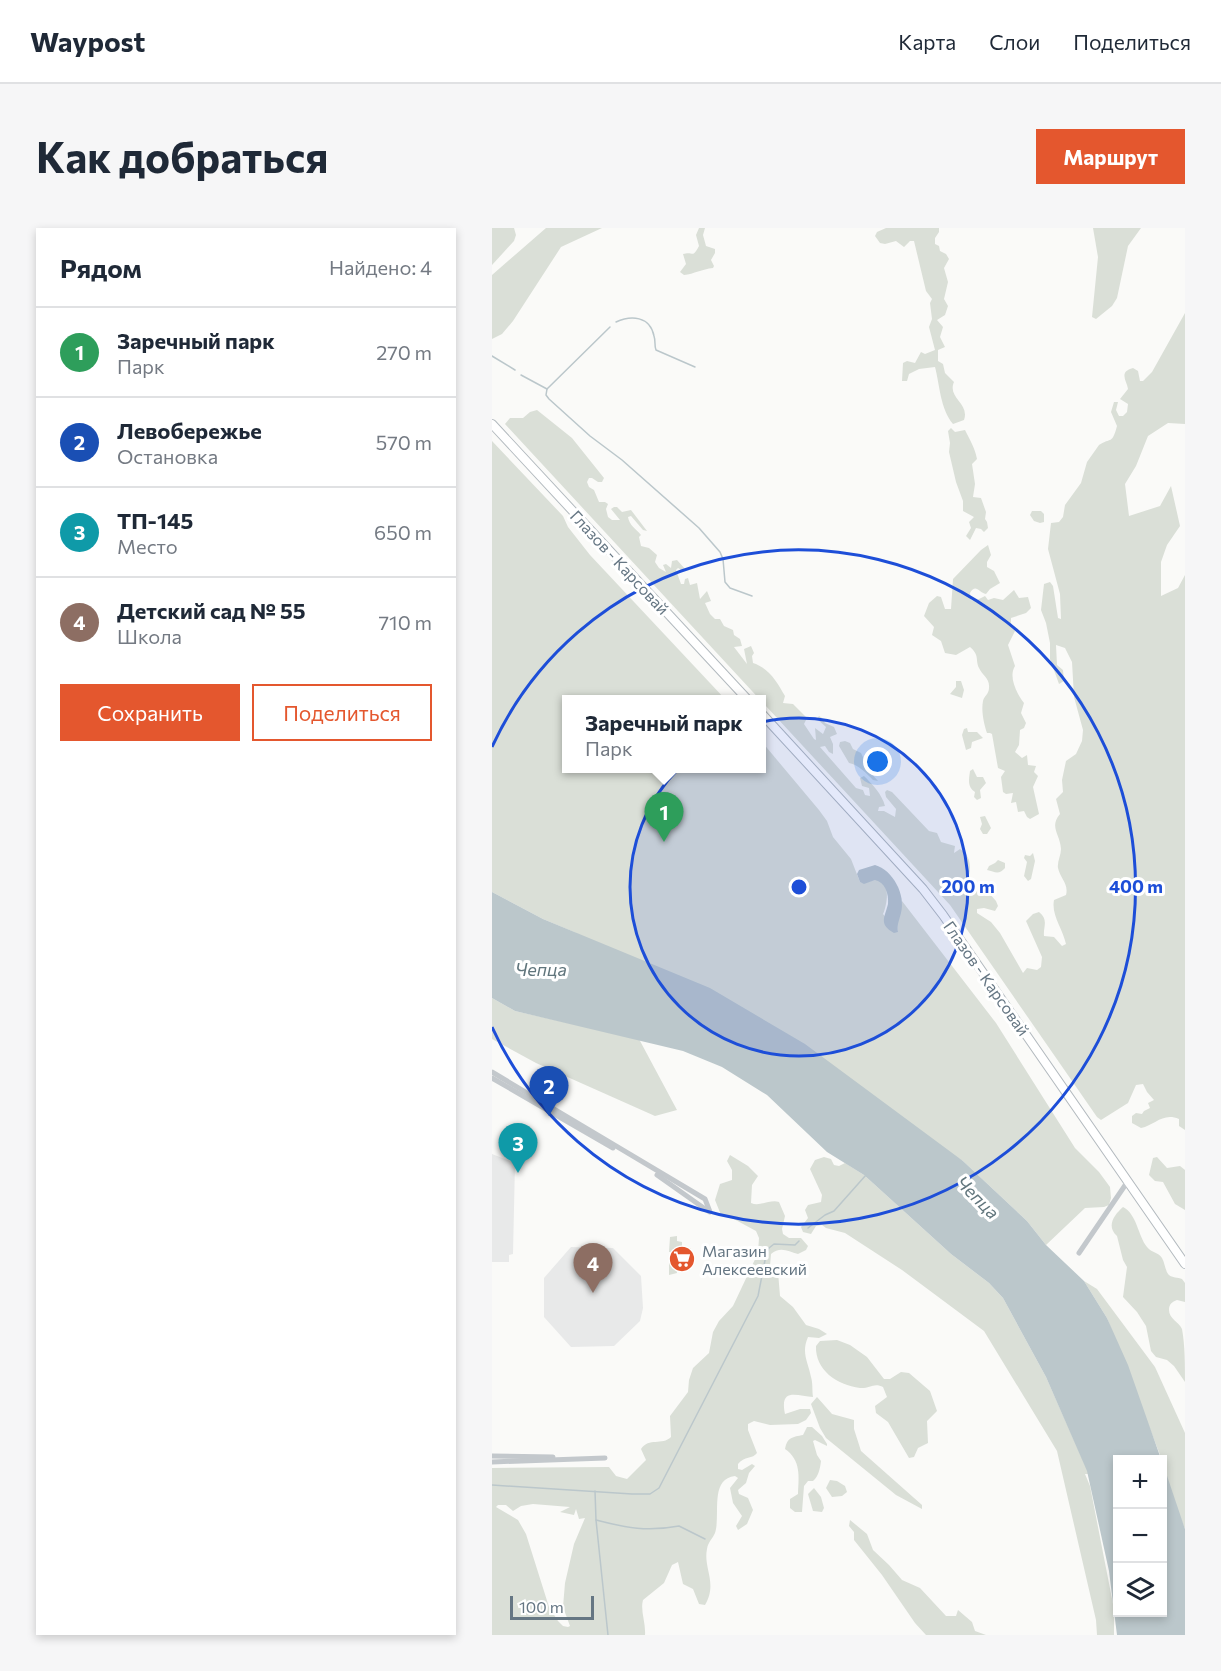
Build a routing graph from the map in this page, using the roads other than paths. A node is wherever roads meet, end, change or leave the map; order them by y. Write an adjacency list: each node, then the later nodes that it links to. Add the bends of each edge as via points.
1 (492, 424): 2 (main road, Глазов - Карсовай)
2 (744, 695)
3 (766, 718): 6 (main road, Глазов - Карсовай, via 935,904)
4 (492, 1072): 5 (street, via 705,1199 710,1212 659,1176)
5 (492, 1078)
6 (1128, 1181): 7 (street); 8 (main road, Глазов - Карсовай)
7 (1079, 1253)
8 (1185, 1264)
9 (492, 1456): 10 (street, via 605,1458)
10 (492, 1462)

